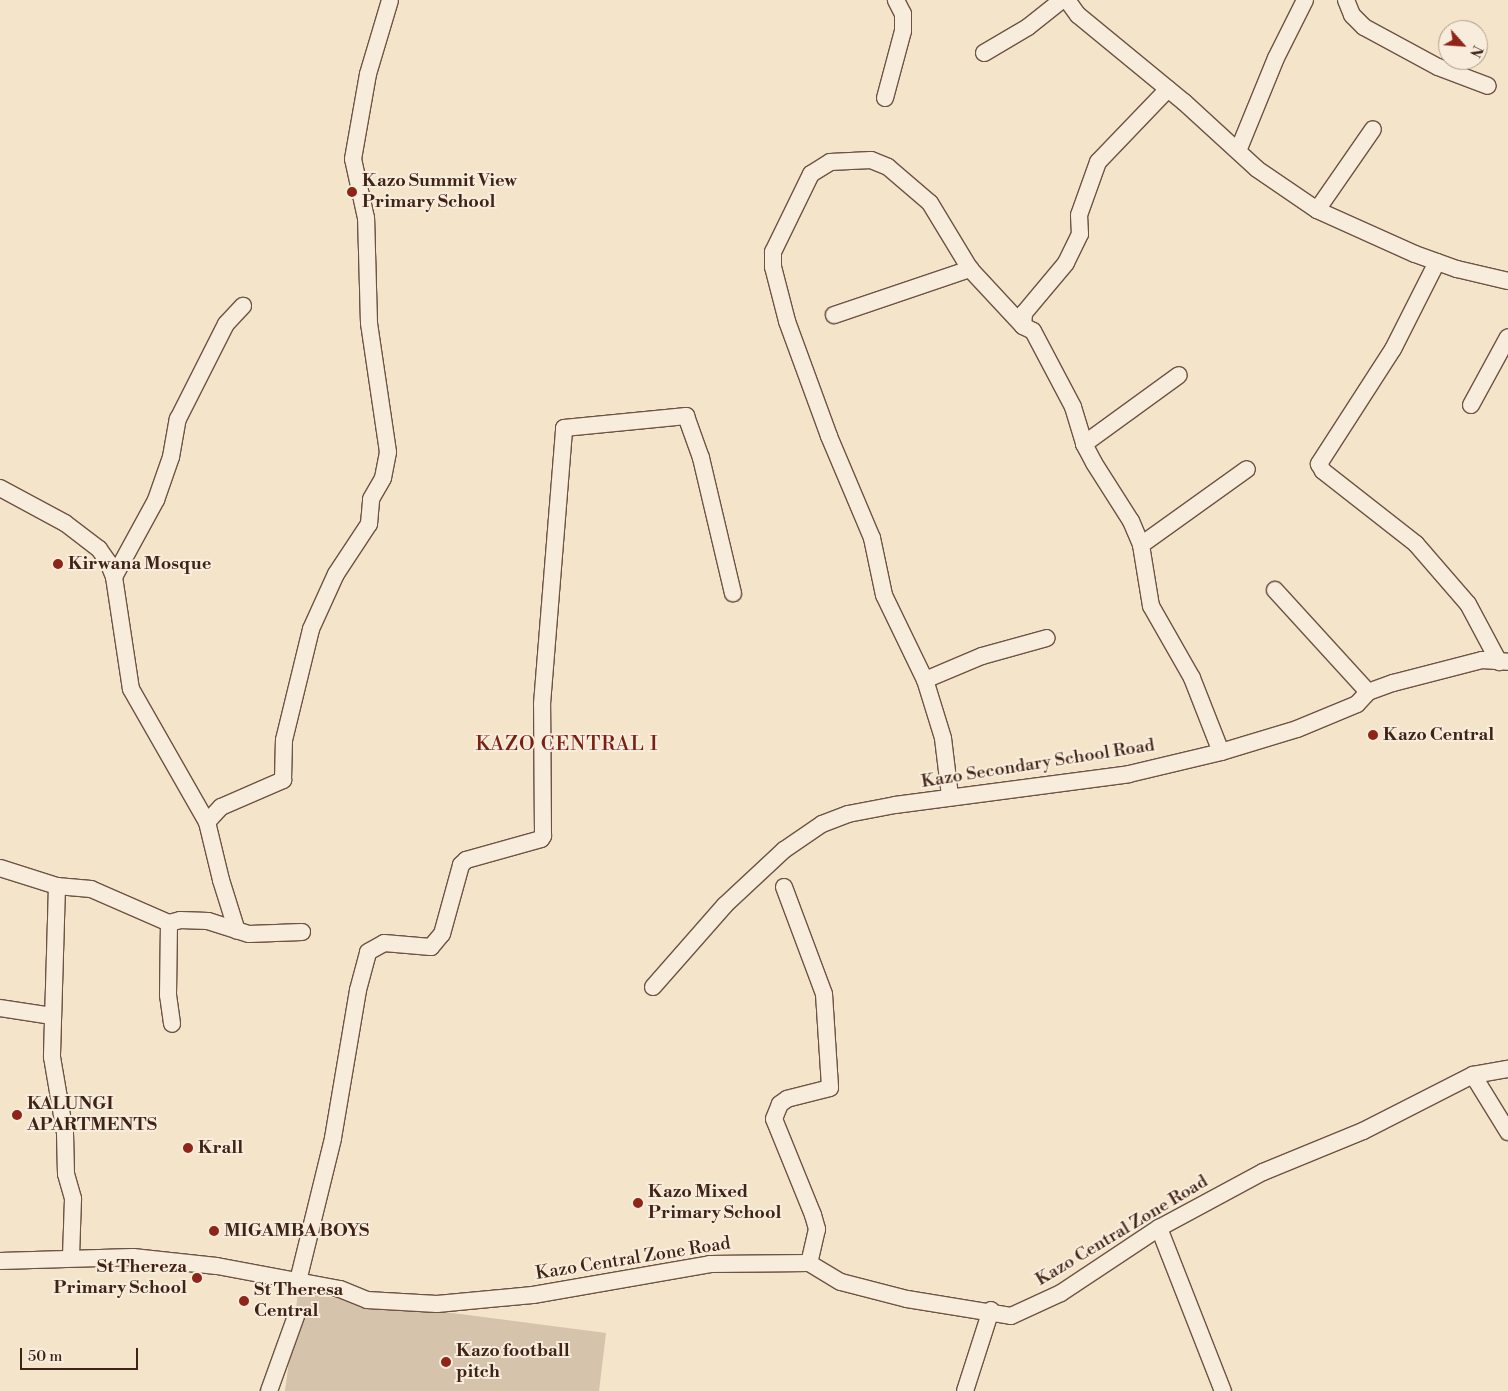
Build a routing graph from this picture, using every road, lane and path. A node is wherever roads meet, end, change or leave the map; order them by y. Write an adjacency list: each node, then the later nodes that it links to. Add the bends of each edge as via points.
1 (390, 0): 36 (street, via 368,74 353,159 366,218 369,323 388,452 383,478 371,500 369,524 336,574 311,629 284,740 282,780 221,807)
2 (896, 0): 10 (street, via 904,14 903,31)
3 (1062, 0): 7 (street, via 1028,27)
4 (1067, 0): 9 (street, via 1078,15)
5 (1305, 0): 12 (street, via 1276,58)
6 (1346, 0): 8 (street, via 1352,15 1364,27 1438,66)
7 (984, 53)
8 (1488, 86)
9 (1168, 89): 12 (street); 19 (street, via 1098,162 1079,215 1080,234 1066,264 1024,313)
10 (885, 98)
11 (1373, 129): 13 (street)
12 (1238, 151): 13 (street, via 1257,169)
13 (1317, 210): 14 (street)
14 (1437, 262): 16 (street); 31 (street, via 1393,349 1319,464 1323,471 1416,544 1468,604)
15 (970, 269): 18 (street); 19 (street); 32 (street, via 930,203 888,167 871,160 830,162 811,174 773,252 773,267 787,321 829,436 872,538 884,595)
16 (1508, 281)
17 (242, 306): 27 (street, via 226,324 178,418 171,457 156,500)
18 (834, 315)
19 (1023, 326): 23 (street, via 1034,331 1073,407)
20 (1508, 337): 22 (street)
21 (1179, 375): 23 (street)
22 (1472, 406)
23 (1084, 444): 26 (street, via 1131,521)
24 (1248, 469): 26 (street)
25 (0, 488): 27 (street, via 86,538 108,562)
26 (1141, 545): 34 (street, via 1151,606 1192,678)
27 (114, 578): 36 (street, via 133,694)
28 (1275, 590): 33 (street)
29 (733, 593): 54 (street, via 704,467 686,416 564,428 542,704 542,838 466,860 457,873 442,934 430,947 384,943 368,952 358,990 333,1138)
30 (1047, 638): 32 (street, via 982,656)
31 (1504, 662): 33 (street, Kazo Secondary School Road, via 1482,660 1453,666)
32 (925, 680): 35 (street, via 943,738)
33 (1368, 692): 34 (street, Kazo Secondary School Road, via 1357,704 1298,728)
34 (1221, 752): 35 (street, Kazo Secondary School Road, via 1128,774)
35 (950, 796): 43 (street, Kazo Secondary School Road, via 848,814 805,834 725,905)
36 (207, 822): 41 (street, via 220,880)
37 (0, 868): 38 (street)
38 (57, 886): 40 (street, via 91,889); 45 (street)
39 (784, 887): 53 (street, via 824,994 830,1088 787,1099 780,1104 774,1119 817,1229)
40 (169, 923): 41 (street, via 208,921); 46 (street, via 168,995)
41 (237, 931): 42 (street, via 249,934)
42 (302, 932)
43 (653, 987)
44 (0, 1008): 45 (street)
45 (52, 1016): 51 (street, via 52,1057 65,1133 66,1174 73,1200)
46 (172, 1024)
47 (1508, 1069): 48 (street, Kazo Central Zone Road)
48 (1473, 1075): 49 (street); 50 (street, Kazo Central Zone Road, via 1363,1131 1263,1172)
49 (1508, 1132)
50 (1159, 1228): 55 (street, Kazo Central Zone Road, via 1061,1293 1011,1316); 59 (street)
51 (71, 1256): 52 (street, Kazo Central Zone Road); 54 (street, Kazo Central Zone Road, via 133,1257 217,1266)
52 (0, 1260)
53 (809, 1263): 54 (street, Kazo Central Zone Road, via 710,1264 533,1295 446,1304 367,1300 340,1289); 55 (street, Kazo Central Zone Road, via 841,1282 907,1299)
54 (298, 1280)
55 (991, 1310): 58 (street)
56 (296, 1316): 57 (street)
57 (269, 1391)
58 (965, 1391)
59 (1223, 1391)

